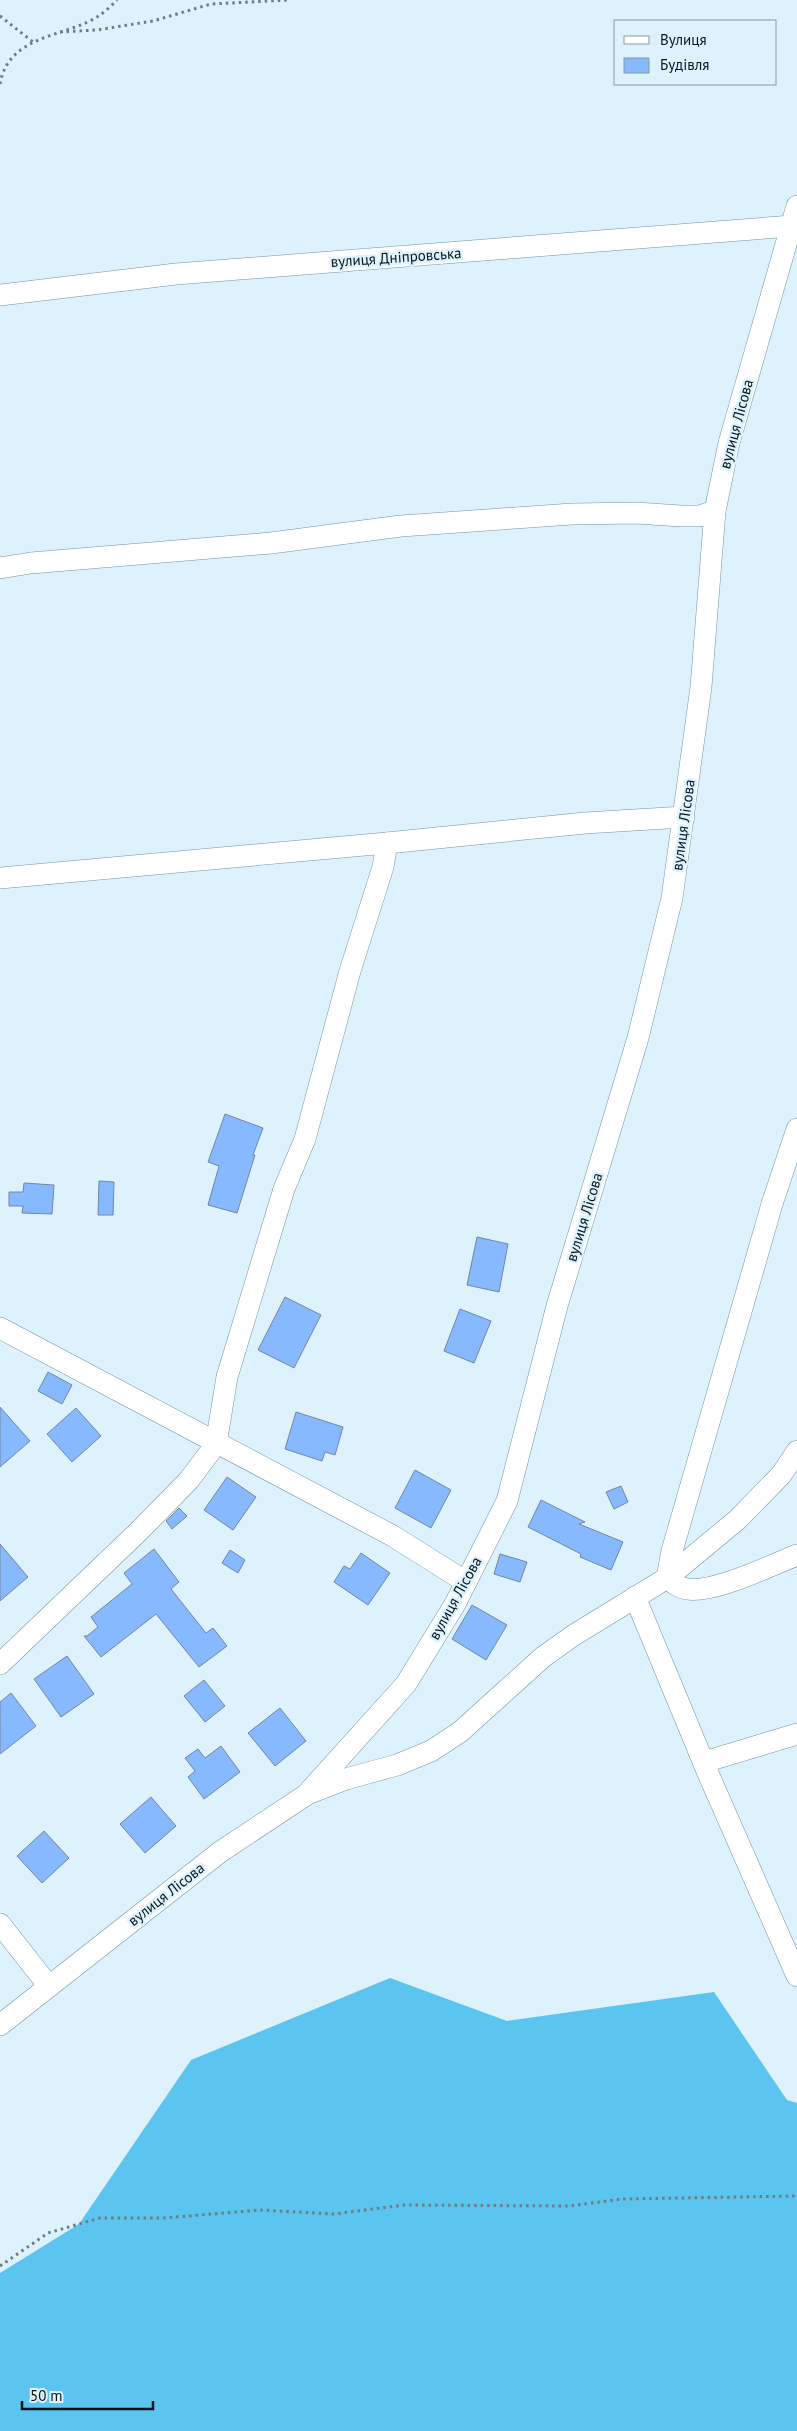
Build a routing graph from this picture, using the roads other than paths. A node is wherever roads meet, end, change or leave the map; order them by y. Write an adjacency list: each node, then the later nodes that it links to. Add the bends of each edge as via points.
1 (794, 216): 2 (street, вулиця Дніпровська, via 176,274); 3 (street, вулиця Лісова, via 729,443)
2 (0, 296)
3 (715, 510): 4 (street, via 699,516 572,514 401,526 272,543); 5 (street, вулиця Лісова, via 708,612)
4 (0, 568)
5 (684, 817): 6 (street, via 585,823); 14 (street, вулиця Лісова, via 672,898 638,1038 557,1306 507,1501)
6 (387, 843): 7 (street); 10 (street, via 383,867 350,970 305,1139 284,1189 227,1377)
7 (0, 878)
8 (797, 1129): 13 (street, via 772,1204)
9 (0, 1328): 10 (street)
10 (216, 1444): 14 (street, via 393,1536); 16 (street, via 189,1480 138,1532)
11 (797, 1451): 13 (street, via 782,1475 737,1520)
12 (797, 1555): 13 (street, via 709,1588 688,1590)
13 (667, 1578): 15 (street)
14 (466, 1582): 19 (street, вулиця Лісова, via 406,1684)
15 (635, 1597): 18 (street); 19 (street, via 543,1656 460,1732 430,1751)
16 (0, 1664)
17 (797, 1734): 18 (street)
18 (704, 1762): 21 (street)
19 (306, 1795): 22 (street, вулиця Лісова, via 220,1852)
20 (0, 1924): 22 (street)
21 (797, 1976)
22 (48, 1985): 23 (street, вулиця Лісова)
23 (0, 2025)

